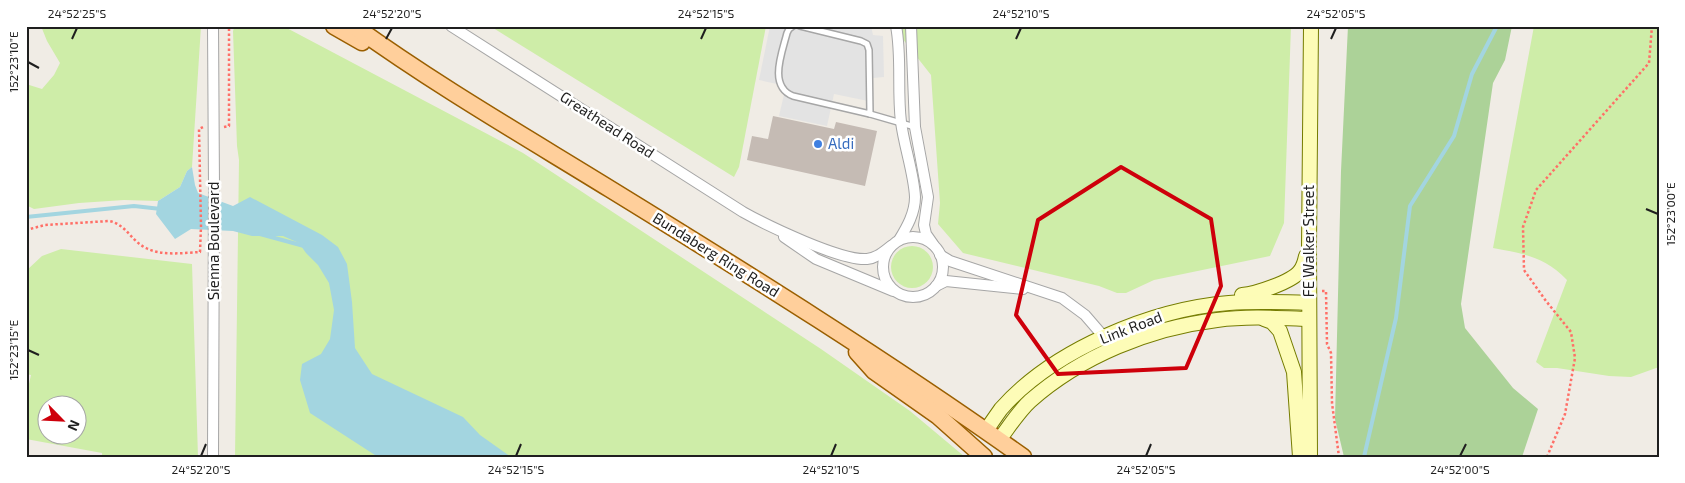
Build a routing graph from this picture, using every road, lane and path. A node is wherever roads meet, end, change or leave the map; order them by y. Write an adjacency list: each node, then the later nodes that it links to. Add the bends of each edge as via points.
1 (213, 26): 36 (street, Sienna Boulevard)
2 (229, 26): 16 (path, via 229,126)
3 (334, 26): 12 (main road, Bundaberg Ring Road)
4 (354, 26): 12 (main road, Bundaberg Ring Road)
5 (451, 26): 18 (street, Greathead Road)
6 (793, 26): 13 (lane, via 787,33 778,73 779,83 785,92)
7 (800, 26): 13 (lane, via 867,44)
8 (896, 26): 14 (street)
9 (911, 26): 17 (street)
10 (1311, 26): 22 (main road, FE Walker Street)
11 (1652, 26): 42 (path, via 1649,63 1536,190 1523,227 1524,270 1571,332 1575,358 1565,414)
12 (403, 61): 32 (main road, Bundaberg Ring Road)
13 (870, 114): 14 (lane)
14 (901, 123): 17 (lane); 20 (street, via 915,198 910,219)
15 (203, 127): 19 (path, via 199,129 200,252 168,253 147,249 119,224 109,221 45,225)
16 (226, 127)
17 (914, 127): 21 (street, via 928,197 924,225)
18 (763, 223): 20 (street, Greathead Road, via 852,258 878,256); 27 (street, Greathead Road, via 816,258)
19 (26, 230)
20 (895, 243): 21 (street, Greathead Road, via 917,237); 27 (street, via 885,255 884,276 896,292)
21 (933, 244): 23 (street)
22 (1309, 246): 28 (main road, FE Walker Street); 29 (main road, via 1304,264 1296,275 1255,294 1209,299)
23 (940, 255): 24 (street, via 942,271); 26 (street)
24 (935, 286): 26 (street, via 946,281); 27 (street, via 922,296)
25 (1321, 291): 41 (path, via 1326,291 1327,344 1331,353 1332,403)
26 (1044, 292): 33 (street, via 1062,298 1085,315)
27 (906, 296)
28 (1309, 303): 29 (main road, Link Road, via 1228,303); 31 (main road, FE Walker Street)
29 (1181, 310): 33 (main road, Link Road, via 1131,326)
30 (1261, 318): 31 (main road, Link Road); 33 (main road, Link Road, via 1189,324); 39 (main road, via 1272,322 1280,331 1294,372)
31 (1309, 319): 40 (main road, FE Walker Street)
32 (838, 332): 34 (main road, Bundaberg Ring Road); 37 (main road, via 874,371 938,416)
33 (1107, 344): 34 (main road, Link Road, via 1070,355 1032,381 1001,409); 35 (main road, Link Road, via 1037,396)
34 (986, 430): 35 (main road, Bundaberg Ring Road)
35 (1000, 440): 38 (main road, Bundaberg Ring Road)
36 (213, 457)
37 (984, 457)
38 (1023, 457)
39 (1300, 457)
40 (1310, 457)
41 (1339, 457)
42 (1547, 457)

